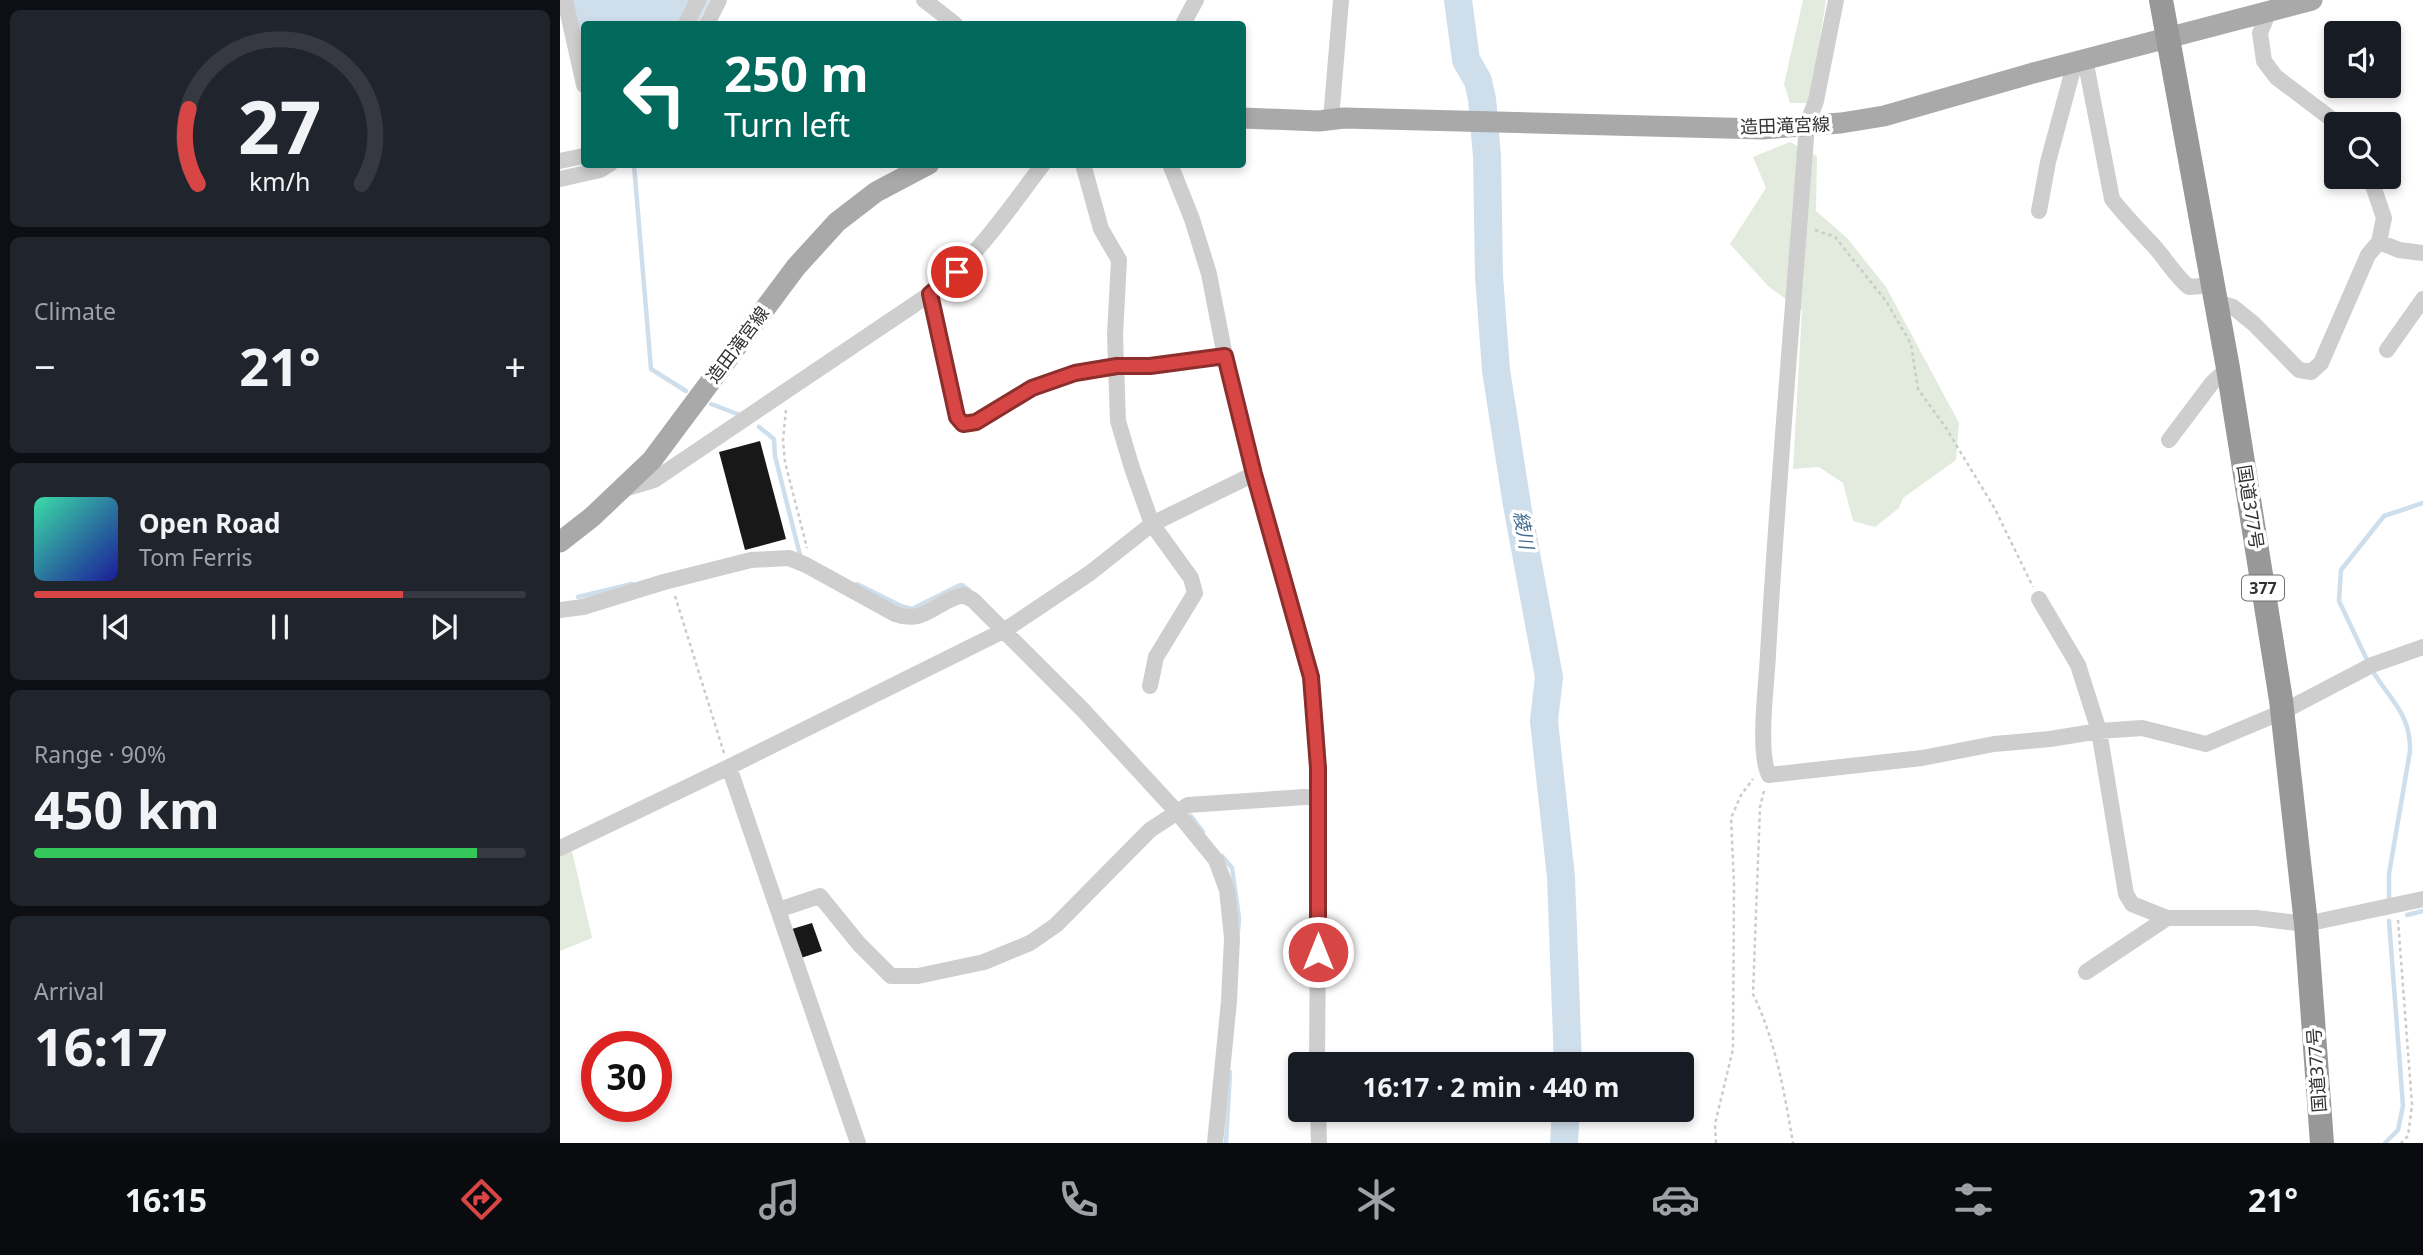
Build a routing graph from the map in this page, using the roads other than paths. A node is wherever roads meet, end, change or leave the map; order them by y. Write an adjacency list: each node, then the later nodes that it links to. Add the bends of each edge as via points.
1 (565, 0): 15 (street)
2 (698, 0): 10 (street)
3 (719, 0): 11 (street)
4 (924, 0): 12 (street)
5 (1340, 0): 18 (street)
6 (1836, 0): 19 (street, via 1816,102)
7 (2161, 0): 13 (highway, 国道377号 / 377)
8 (2312, 0): 9 (main road, 造田滝宮線)
9 (2269, 11): 13 (main road, 造田滝宮線); 16 (street, via 2260,33 2264,61 2276,77)
10 (688, 21)
11 (708, 21)
12 (951, 21)
13 (2168, 37): 14 (main road, 造田滝宮線); 33 (highway, 国道377号 / 377)
14 (2080, 60): 19 (main road, 造田滝宮線, via 1884,116); 29 (street, via 2048,163); 33 (street, via 2112,199 2177,277 2189,287)
15 (581, 72)
16 (2324, 113)
17 (1246, 118): 18 (main road, 造田滝宮線)
18 (1332, 119): 19 (main road, 造田滝宮線, via 1762,129)
19 (1807, 124): 50 (street, via 1770,624 1767,770 1922,758)
20 (581, 157): 21 (street)
21 (560, 161)
22 (603, 168): 27 (street)
23 (921, 168): 41 (main road, 造田滝宮線, via 876,192 813,246 652,460)
24 (1040, 168): 32 (street, via 985,242)
25 (1084, 168): 37 (street, via 1101,229 1119,260)
26 (1172, 168): 36 (street, via 1209,274)
27 (560, 179)
28 (2374, 189): 30 (street, via 2384,218)
29 (2039, 211)
30 (2379, 242): 31 (street); 33 (street, via 2368,255 2321,363 2311,372 2299,370 2254,324)
31 (2423, 253)
32 (930, 294): 37 (street, via 957,417 963,424 976,422 1032,388 1075,373); 41 (street, via 654,480)
33 (2214, 294): 38 (highway, 国道377号 / 377)
34 (2423, 299): 35 (street)
35 (2387, 350)
36 (1225, 356): 37 (street); 40 (street)
37 (1117, 366): 42 (street, via 1118,421)
38 (2228, 368): 39 (street); 49 (highway, 国道377号 / 377)
39 (2169, 440)
40 (1254, 474): 42 (street); 52 (street, via 1311,677)
41 (624, 489): 43 (main road, 造田滝宮線)
42 (1152, 524): 46 (street); 48 (street, via 1191,578 1195,593 1156,657)
43 (560, 542)
44 (2039, 599): 50 (street, via 2078,665)
45 (563, 606): 46 (street, via 751,560 789,558 908,619 963,595)
46 (1005, 631): 51 (street); 53 (street)
47 (2423, 647): 49 (street, via 2368,667)
48 (1150, 686)
49 (2282, 712): 50 (street, via 2206,744 2141,729); 58 (highway, 国道377号 / 377)
50 (2099, 731): 57 (street, via 2126,894 2132,904)
51 (729, 767): 54 (street); 56 (street)
52 (1319, 796): 53 (street, via 1188,804); 60 (street)
53 (1176, 811): 56 (street, via 1150,830 1056,925 1030,943 984,962 919,976 891,976 820,896); 63 (street, via 1216,860 1227,890 1231,950)
54 (560, 848)
55 (2423, 899): 58 (street)
56 (778, 910): 62 (street)
57 (2167, 918): 58 (street, via 2256,918); 59 (street)
58 (2306, 924): 65 (highway, 国道377号 / 377)
59 (2086, 972)
60 (1317, 1052)
61 (1318, 1122): 64 (street)
62 (858, 1143)
63 (1215, 1143)
64 (1319, 1143)
65 (2322, 1143)

